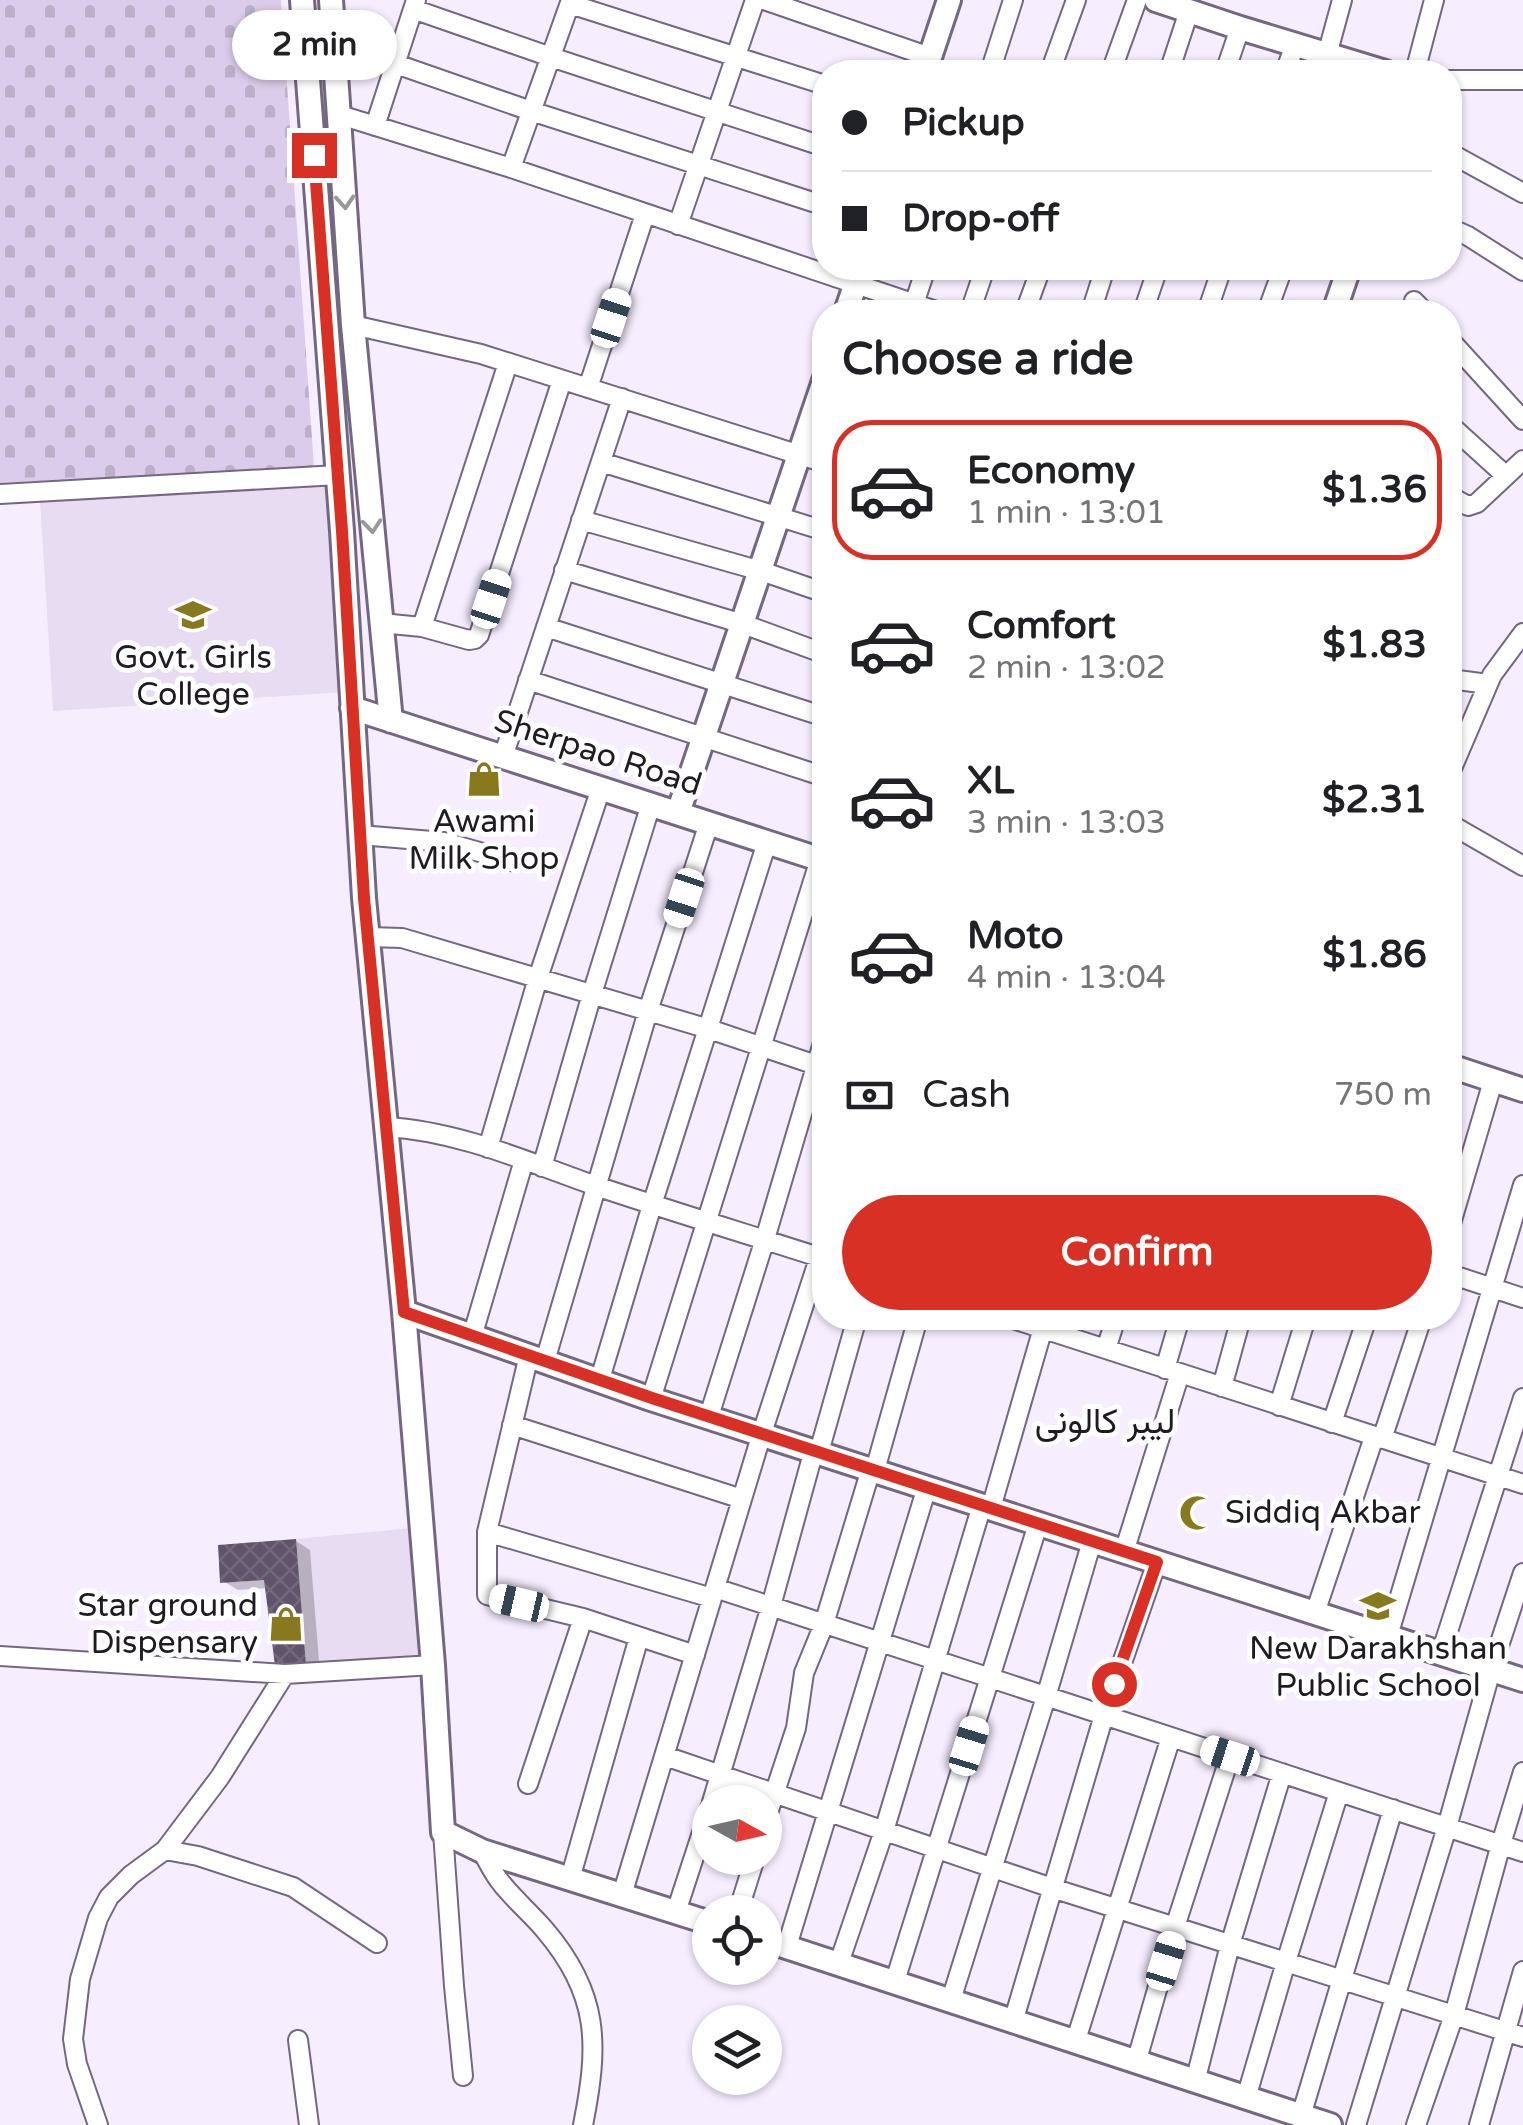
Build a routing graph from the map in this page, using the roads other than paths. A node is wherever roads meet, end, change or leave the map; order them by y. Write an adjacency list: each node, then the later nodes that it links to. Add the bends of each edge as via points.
1 (302, 0): 64 (street)
2 (331, 0): 36 (street)
3 (756, 0): 18 (street)
4 (764, 0): 19 (street)
5 (1014, 0): 21 (street)
6 (1076, 0): 22 (street)
7 (1136, 0): 23 (street)
8 (1156, 0): 14 (street)
9 (1342, 0): 28 (street)
10 (1434, 0): 29 (street)
11 (945, 1): 20 (street)
12 (570, 2): 17 (street); 18 (street)
13 (415, 4): 17 (street); 30 (street)
14 (1189, 11): 15 (street); 24 (street)
15 (1240, 28): 16 (street); 25 (street)
16 (1295, 45): 26 (street); 27 (street)
17 (550, 57): 34 (street); 35 (street)
18 (736, 57): 33 (street); 35 (street)
19 (915, 60)
20 (929, 60)
21 (994, 60)
22 (1054, 60)
23 (1115, 60)
24 (1173, 60)
25 (1229, 60)
26 (1289, 60)
27 (1332, 60)
28 (1339, 60)
29 (1418, 60)
30 (396, 64): 34 (street); 37 (street)
31 (1462, 80): 32 (street)
32 (1523, 80)
33 (812, 81)
34 (532, 110): 40 (street); 41 (street)
35 (717, 113): 38 (street); 40 (street)
36 (340, 115): 37 (street); 51 (street, one-way to 51)
37 (376, 126): 41 (street)
38 (812, 143)
39 (1462, 160): 42 (street)
40 (699, 165): 43 (street); 45 (street)
41 (510, 168): 44 (street)
42 (1523, 193)
43 (812, 202)
44 (646, 214): 45 (street); 55 (street)
45 (678, 225): 47 (street)
46 (1462, 233): 48 (street)
47 (812, 263)
48 (1523, 270)
49 (866, 280): 50 (street)
50 (906, 300)
51 (353, 324): 53 (street); 74 (street, one-way to 74)
52 (1462, 353): 58 (street)
53 (508, 363): 54 (street); 77 (street)
54 (562, 380): 55 (street); 77 (street, via 479,635 469,640)
55 (588, 388): 56 (street)
56 (622, 398): 60 (street); 63 (street)
57 (812, 418): 60 (street)
58 (1523, 420)
59 (1462, 436): 65 (street)
60 (800, 454): 61 (street); 68 (street)
61 (812, 458)
62 (1523, 460): 65 (street)
63 (600, 462): 68 (street); 69 (street)
64 (338, 475): 66 (street); 84 (street)
65 (1505, 475): 67 (street, via 1472,506)
66 (0, 494)
67 (1462, 501)
68 (779, 516): 70 (street); 72 (street)
69 (581, 520): 71 (street); 72 (street)
70 (812, 527)
71 (564, 570): 75 (street); 76 (street)
72 (760, 571): 73 (street); 75 (street)
73 (812, 588)
74 (381, 622): 77 (street); 86 (street)
75 (742, 624): 79 (street); 82 (street)
76 (546, 627): 80 (street); 82 (street)
77 (422, 628)
78 (1523, 634): 83 (street)
79 (812, 649)
80 (528, 680): 87 (street); 89 (street)
81 (1462, 681): 83 (street)
82 (722, 683): 85 (street); 87 (street)
83 (1488, 684): 88 (street)
84 (352, 708): 86 (street, Sherpao Road); 96 (street)
85 (812, 713)
86 (390, 721): 89 (street, Sherpao Road)
87 (704, 737): 90 (street); 93 (street)
88 (1462, 745)
89 (503, 756): 91 (street, Sherpao Road)
90 (812, 773)
91 (600, 788): 92 (street, Sherpao Road); 103 (street)
92 (651, 804): 93 (street, Sherpao Road); 104 (street)
93 (678, 813): 94 (street, Sherpao Road)
94 (708, 823): 97 (street, Sherpao Road); 105 (street)
95 (1462, 830): 99 (street)
96 (360, 835): 100 (street, via 444,842); 102 (street)
97 (767, 842): 98 (street, Sherpao Road); 106 (street)
98 (812, 856)
99 (1521, 859)
100 (515, 862)
101 (812, 893): 107 (street)
102 (368, 937): 103 (street, via 402,938); 113 (street)
103 (538, 978): 104 (street); 114 (street)
104 (592, 994): 105 (street); 116 (street)
105 (648, 1011): 106 (street); 118 (street)
106 (709, 1029): 107 (street); 120 (street)
107 (761, 1046): 108 (street); 121 (street)
108 (812, 1063)
109 (1462, 1070): 110 (street)
110 (1494, 1080): 111 (street); 119 (street)
111 (1523, 1090)
112 (812, 1091): 122 (street)
113 (386, 1127): 114 (street, via 422,1129); 128 (street)
114 (488, 1148): 115 (street)
115 (524, 1160): 116 (street); 139 (street)
116 (542, 1167): 118 (street)
117 (1523, 1185): 126 (street)
118 (597, 1186): 120 (street); 141 (street)
119 (1462, 1187)
120 (652, 1204): 121 (street); 143 (street)
121 (708, 1222): 122 (street); 145 (street)
122 (765, 1239): 123 (street); 148 (street)
123 (812, 1250)
124 (1462, 1278): 126 (street)
125 (812, 1285): 151 (street)
126 (1491, 1288): 127 (street); 154 (street)
127 (1523, 1298)
128 (404, 1312): 139 (street); 179 (street)
129 (853, 1330): 153 (street)
130 (914, 1330): 155 (street)
131 (1043, 1330): 160 (street)
132 (1061, 1330): 140 (street)
133 (1112, 1330): 140 (street)
134 (1178, 1330): 142 (street)
135 (1238, 1330): 144 (street)
136 (1302, 1330): 147 (street)
137 (1363, 1330): 149 (street)
138 (1418, 1330): 152 (street)
139 (472, 1337): 141 (street)
140 (1106, 1349): 142 (street)
141 (537, 1358): 143 (street); 150 (street)
142 (1172, 1371): 144 (street); 164 (street)
143 (600, 1379): 145 (street)
144 (1222, 1387): 147 (street)
145 (652, 1398): 148 (street)
146 (1523, 1398): 156 (street)
147 (1279, 1406): 149 (street)
148 (709, 1416): 151 (street)
149 (1332, 1423): 152 (street)
150 (512, 1426): 159 (street); 162 (street)
151 (762, 1433): 153 (street); 159 (street)
152 (1378, 1438): 154 (street); 169 (street)
153 (816, 1451): 155 (street); 168 (street)
154 (1442, 1458): 156 (street); 173 (street)
155 (873, 1470): 158 (street); 171 (street)
156 (1498, 1476): 157 (street); 175 (street)
157 (1523, 1484)
158 (927, 1487): 160 (street); 174 (street)
159 (742, 1499): 167 (street)
160 (987, 1507): 161 (street); 178 (street)
161 (1038, 1524): 163 (street); 182 (street)
162 (487, 1532): 167 (street); 170 (street, via 487,1595)
163 (1092, 1541): 164 (street); 184 (street)
164 (1124, 1552): 165 (street)
165 (1157, 1562): 169 (street); 185 (street)
166 (1523, 1573): 180 (street)
167 (714, 1593): 168 (street); 176 (street)
168 (771, 1606): 171 (street); 191 (street)
169 (1315, 1613): 173 (street)
170 (583, 1618): 172 (street); 192 (street)
171 (824, 1624): 174 (street); 195 (street, via 804,1673 796,1728)
172 (639, 1636): 176 (street); 210 (street)
173 (1388, 1636): 175 (street)
174 (879, 1642): 178 (street); 199 (street)
175 (1441, 1653): 180 (street)
176 (695, 1655): 187 (street)
177 (0, 1656): 181 (street)
178 (935, 1660): 182 (street); 201 (street)
179 (433, 1664): 181 (street); 202 (street)
180 (1491, 1670): 183 (street); 200 (street)
181 (285, 1674): 205 (street)
182 (990, 1678): 184 (street); 204 (street)
183 (1523, 1680)
184 (1046, 1697): 185 (street); 209 (street)
185 (1104, 1715): 186 (street); 211 (street)
186 (1170, 1737): 188 (street); 213 (street)
187 (664, 1756): 191 (street); 212 (street)
188 (1230, 1756): 190 (street); 216 (street)
189 (1523, 1772): 203 (street)
190 (1282, 1773): 196 (street); 219 (street)
191 (721, 1775): 193 (street); 194 (street)
192 (528, 1784)
193 (718, 1785)
194 (750, 1785)
195 (777, 1785)
196 (1339, 1792): 198 (street); 221 (street)
197 (782, 1796): 199 (street)
198 (1393, 1810): 200 (street); 224 (street)
199 (829, 1812): 201 (street); 217 (street)
200 (1447, 1827): 203 (street); 226 (street)
201 (884, 1830): 204 (street); 222 (street)
202 (443, 1832): 206 (street); 234 (street)
203 (1500, 1844): 207 (street); 228 (street)
204 (936, 1849): 209 (street); 225 (street)
205 (165, 1850): 218 (street, via 293,1887); 238 (street, via 109,1897 80,1979 73,2039)
206 (482, 1851): 210 (street); 240 (street, via 499,1882 561,1951 587,1998 593,2058)
207 (1523, 1852)
208 (692, 1863): 214 (street)
209 (992, 1868): 211 (street); 227 (street)
210 (570, 1879): 212 (street)
211 (1052, 1888): 213 (street); 229 (street)
212 (622, 1895): 214 (street)
213 (1118, 1909): 216 (street); 232 (street)
214 (676, 1912): 215 (street)
215 (692, 1917)
216 (1176, 1927): 219 (street); 233 (street)
217 (782, 1928)
218 (377, 1943)
219 (1230, 1944): 221 (street); 235 (street)
220 (782, 1945): 222 (street)
221 (1286, 1962): 224 (street); 236 (street)
222 (838, 1963): 225 (street)
223 (1523, 1971): 230 (street)
224 (1342, 1980): 226 (street); 237 (street)
225 (896, 1982): 227 (street)
226 (1394, 1996): 228 (street); 242 (street)
227 (951, 2000): 229 (street)
228 (1454, 2014): 230 (street); 243 (street)
229 (1013, 2022): 232 (street)
230 (1514, 2034): 244 (street)
231 (298, 2040): 239 (street)
232 (1075, 2042): 233 (street)
233 (1136, 2063): 235 (street)
234 (463, 2076)
235 (1196, 2082): 236 (street)
236 (1246, 2098): 237 (street)
237 (1301, 2116): 241 (street)
238 (98, 2125)
239 (308, 2125)
240 (583, 2125)
241 (1330, 2125)
242 (1356, 2125)
243 (1416, 2125)
244 (1479, 2125)

